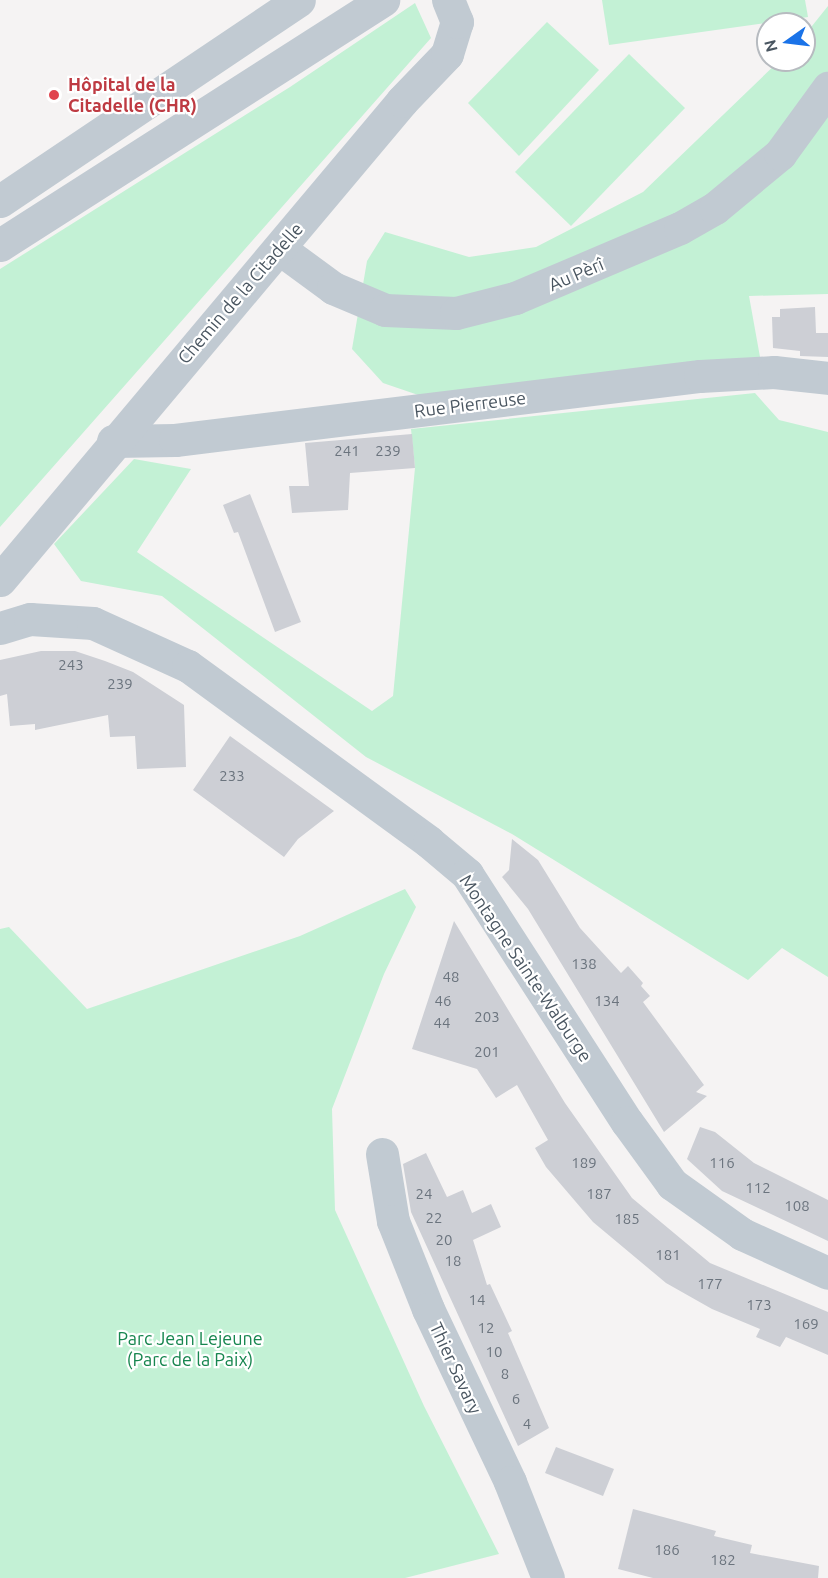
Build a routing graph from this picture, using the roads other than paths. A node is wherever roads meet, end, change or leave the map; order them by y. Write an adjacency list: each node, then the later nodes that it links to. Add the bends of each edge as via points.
1 (448, 0): 8 (street, Chemin de la Citadelle, via 458,22 447,54 402,101)
2 (294, 1): 4 (street); 6 (street)
3 (377, 2): 4 (street)
4 (317, 43): 7 (street)
5 (828, 88): 8 (street, Au Pèrî, via 780,154 715,208 650,242 515,298 456,313 384,310 333,288)
6 (0, 201)
7 (0, 245)
8 (280, 249): 10 (street, Chemin de la Citadelle)
9 (828, 378): 10 (street, Rue Pierreuse, via 774,372 700,376 175,440)
10 (113, 441): 11 (street, Chemin de la Citadelle)
11 (0, 580)
12 (0, 628): 14 (street, Montagne Sainte-Walburge, via 30,619 93,623 188,666 429,842 467,874 672,1184 741,1234)
13 (382, 1154): 15 (street, Thier Savary, via 393,1221 428,1309 510,1482)
14 (828, 1274)
15 (548, 1578)

